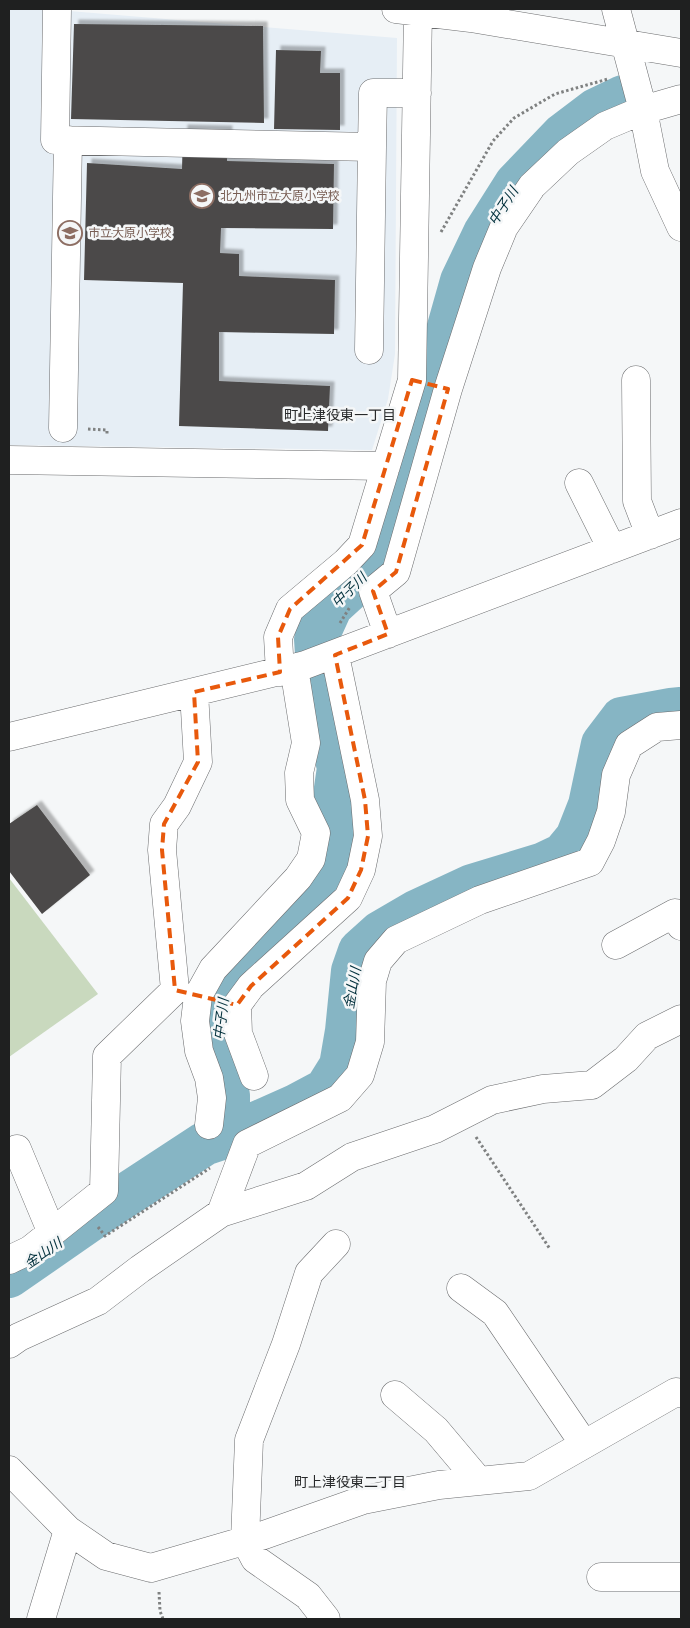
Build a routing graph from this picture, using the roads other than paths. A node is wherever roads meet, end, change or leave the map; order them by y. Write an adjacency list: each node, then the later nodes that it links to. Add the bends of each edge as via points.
1 (57, 9): 9 (street, via 55,140)
2 (616, 9): 4 (street)
3 (407, 10): 4 (street); 6 (street)
4 (625, 43): 5 (street); 8 (street)
5 (681, 53)
6 (417, 93): 10 (street, via 373,93); 13 (street)
7 (681, 99): 8 (street)
8 (643, 110): 11 (street, via 655,172); 15 (street, via 605,126 568,152 532,186 504,227 487,268)
9 (68, 140): 10 (street); 16 (street)
10 (372, 146): 12 (street)
11 (681, 227)
12 (369, 350)
13 (412, 380): 15 (street); 18 (street)
14 (636, 380): 21 (street, via 637,501)
15 (448, 389): 23 (street, via 396,572 373,591)
16 (63, 428)
17 (9, 460): 18 (street)
18 (386, 466): 24 (street, via 362,544 346,562 290,609 278,637)
19 (579, 483): 22 (street)
20 (681, 523): 21 (street)
21 (650, 535): 22 (street)
22 (612, 549): 23 (street)
23 (388, 634): 24 (street)
24 (309, 664): 25 (street); 30 (street, via 300,800 316,833 311,859 298,878 213,969); 30 (street, via 365,800 368,836 361,870 348,898 251,986)
25 (194, 692): 27 (street); 30 (street, via 198,762 164,824 162,850)
26 (681, 725): 35 (street, via 657,727 629,745 616,775 611,812 601,842 590,862 480,900 396,940 378,961 372,981 370,1042 360,1075 340,1098 247,1144)
27 (9, 737)
28 (681, 926): 29 (street, via 675,913)
29 (616, 945)
30 (210, 999): 32 (street, via 238,1033); 33 (street, via 195,1021 199,1051 212,1098); 36 (street, via 107,1056 104,1191)
31 (681, 1018): 35 (street, via 647,1036 626,1059 592,1085 543,1089 492,1100 435,1130 352,1157 306,1186)
32 (254, 1076)
33 (209, 1125)
34 (17, 1149): 36 (street)
35 (221, 1213): 40 (street, via 98,1301)
36 (52, 1233): 38 (street, via 30,1250)
37 (336, 1244): 47 (street, via 309,1273 249,1440)
38 (9, 1260)
39 (461, 1288): 43 (street, via 495,1314)
40 (9, 1344)
41 (681, 1392): 43 (street)
42 (395, 1396): 45 (street, via 436,1430)
43 (584, 1444): 45 (street, via 529,1476)
44 (9, 1470): 46 (street)
45 (479, 1481): 47 (street, via 439,1485 363,1500)
46 (68, 1530): 47 (street, via 106,1556 151,1568); 50 (street)
47 (245, 1540): 51 (street, via 255,1559 308,1596)
48 (601, 1577): 49 (street)
49 (681, 1577)
50 (41, 1619)
51 (326, 1619)

